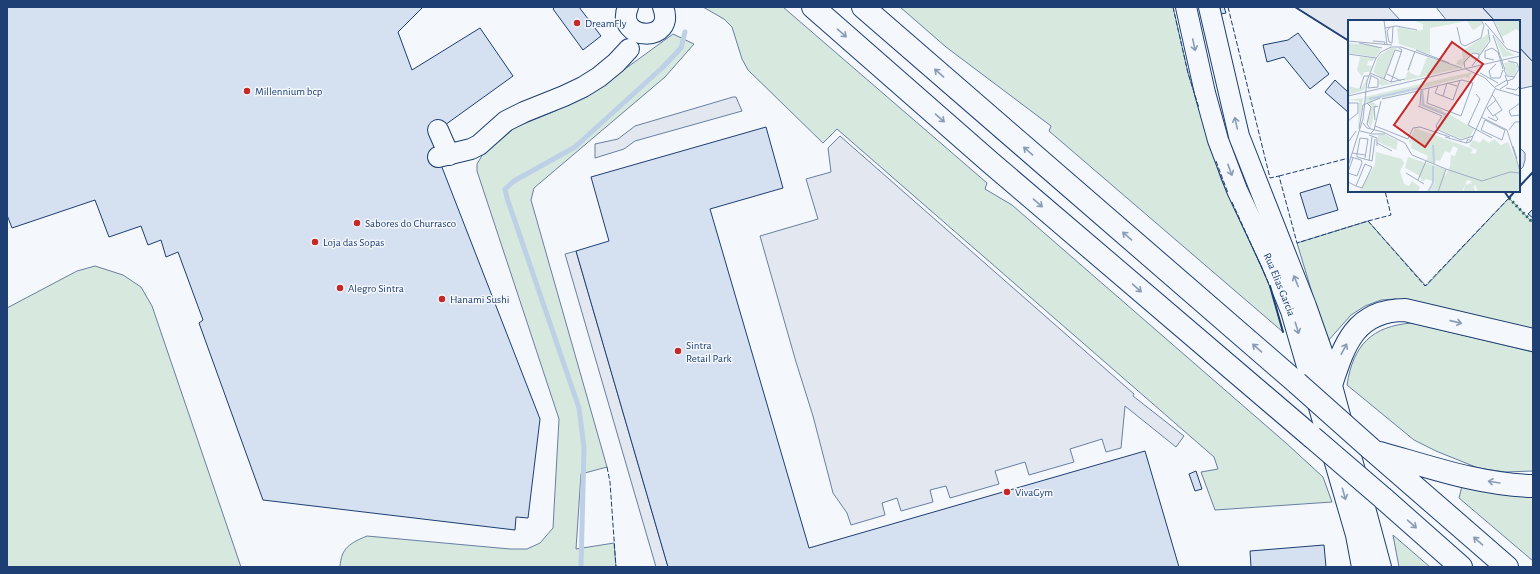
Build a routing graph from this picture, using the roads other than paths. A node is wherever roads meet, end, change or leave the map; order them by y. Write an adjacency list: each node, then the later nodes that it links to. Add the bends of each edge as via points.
1 (628, 7): 2 (street, via 626,16 630,26 638,33 648,35 662,26 665,17)
2 (663, 7)
3 (812, 7): 15 (highway, one-way to 15, bridge)
4 (863, 7): 11 (highway, one-way to 4, bridge)
5 (1186, 7): 13 (street, Rua Elias Garcia, one-way to 13, via 1218,140 1237,190 1291,311 1356,535)
6 (1209, 7): 10 (street, Rua Elias Garcia, one-way to 6, via 1306,306 1239,136)
7 (629, 49): 8 (street, via 616,63 588,84 506,121 471,149 443,156)
8 (438, 130)
9 (1533, 340): 10 (highway, one-way to 9, via 1341,353 1353,333 1365,321 1391,310 1405,310)
10 (1331, 385): 14 (street, Rua Elias Garcia)
11 (1372, 450): 12 (highway, one-way to 11, via 1489,482); 16 (highway, one-way to 11)
12 (1533, 486)
13 (1362, 567)
14 (1381, 567)
15 (1461, 567)
16 (1507, 567)

